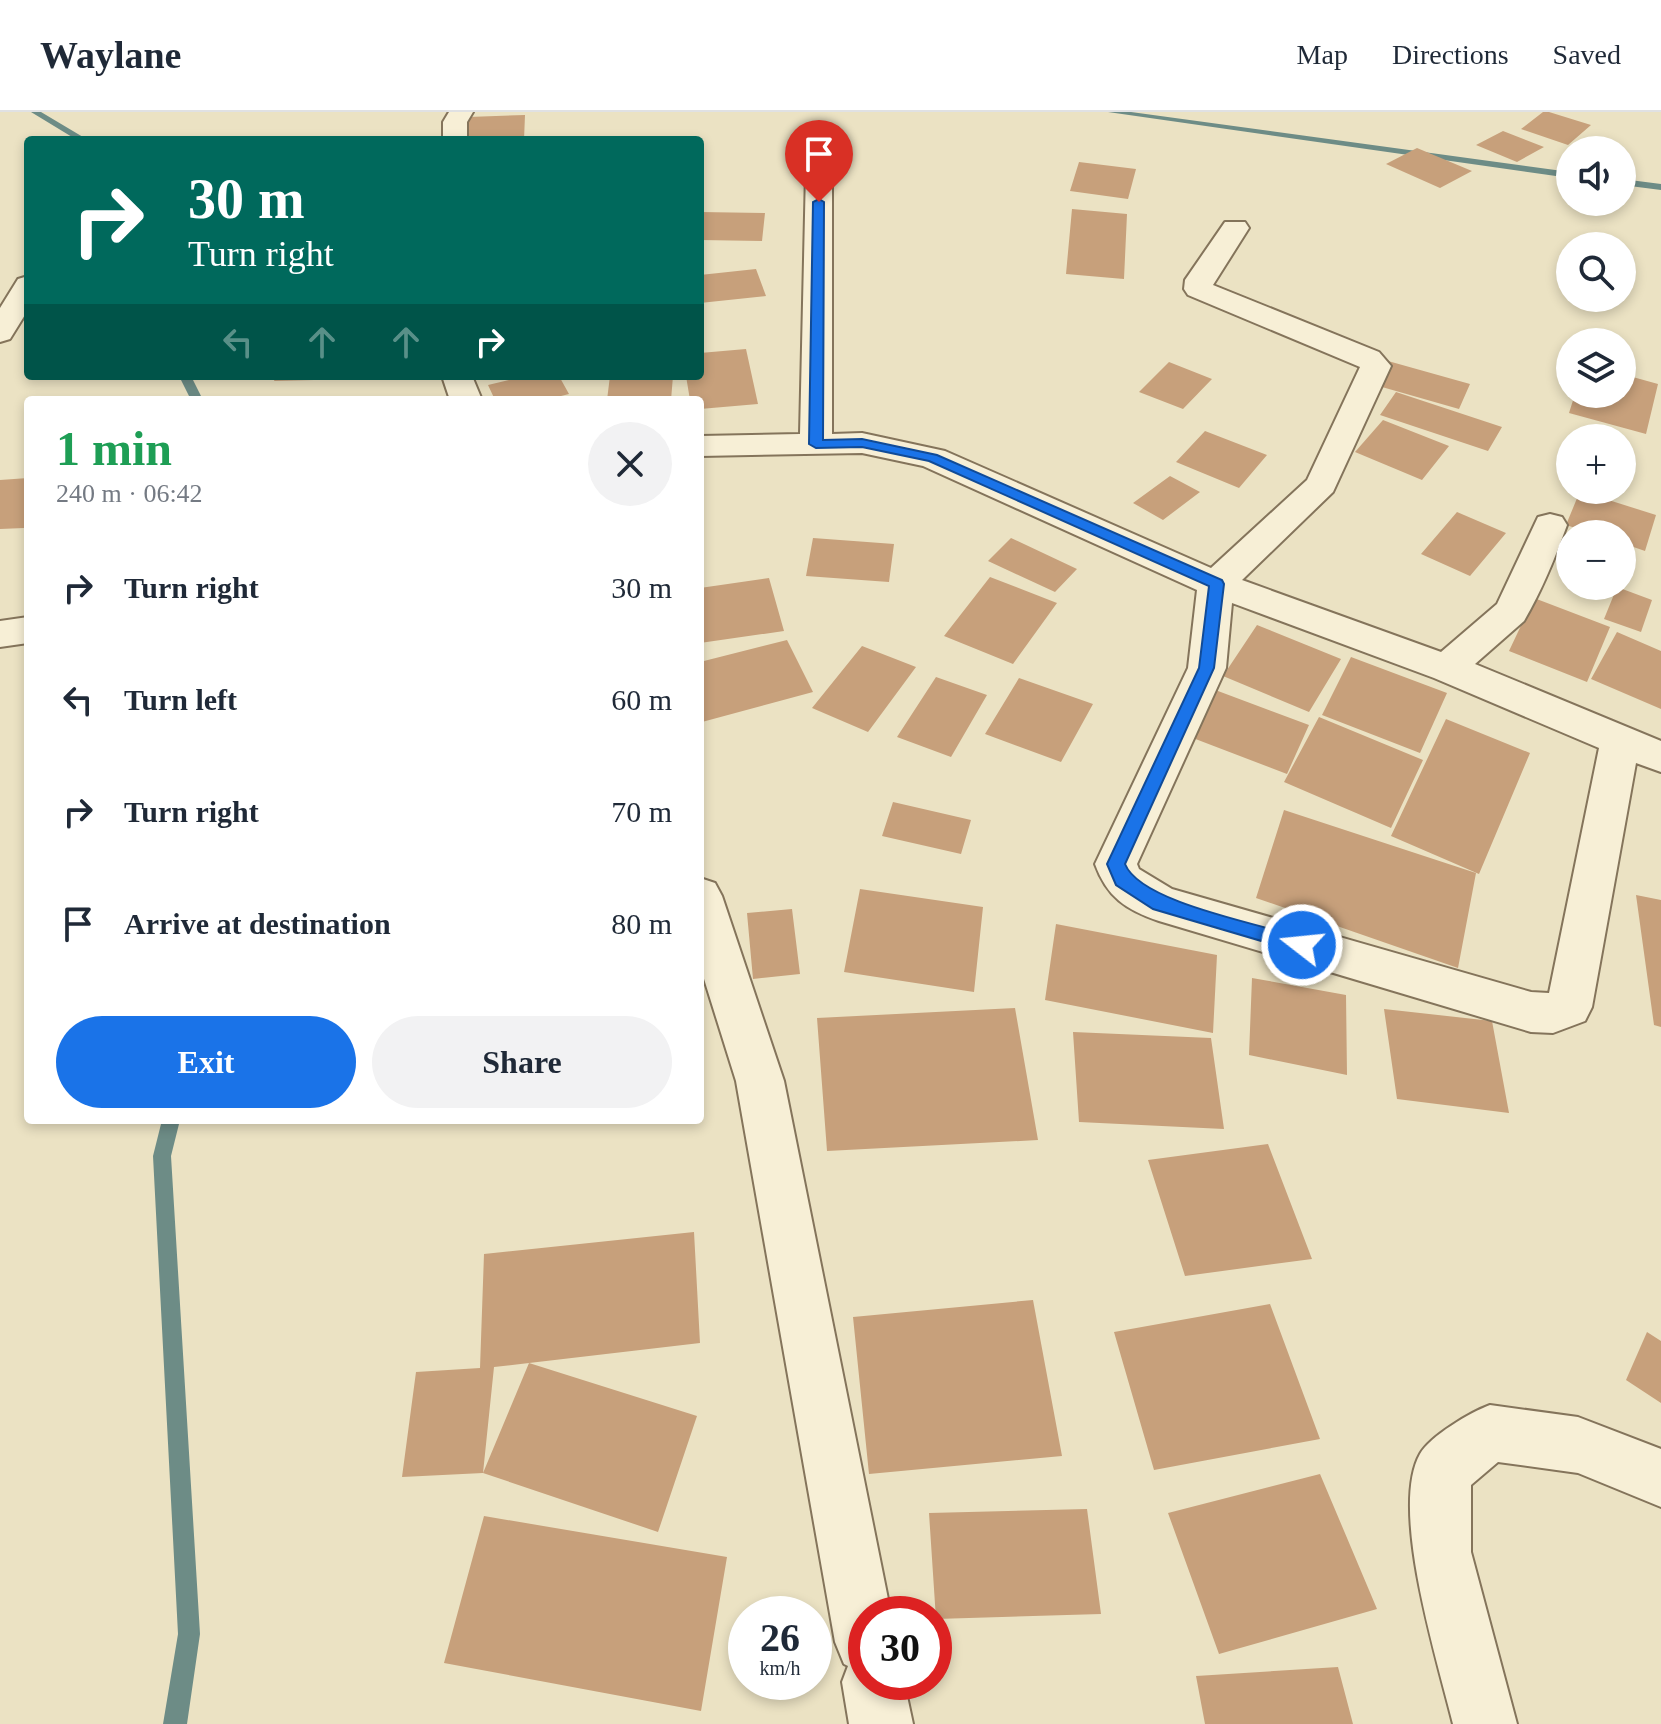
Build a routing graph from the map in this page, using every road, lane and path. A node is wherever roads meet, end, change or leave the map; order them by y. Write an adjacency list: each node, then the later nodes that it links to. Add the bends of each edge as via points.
1 (461, 112): 2 (street)
2 (455, 136)
3 (819, 172): 7 (street)
4 (1235, 228): 10 (street, via 1198,289 1368,358 1376,366 1321,485)
5 (24, 292): 6 (street)
6 (0, 333)
7 (816, 444): 8 (street); 10 (street, via 862,443 933,458)
8 (704, 446)
9 (1550, 525): 13 (street, via 1511,612)
10 (1216, 584): 13 (street); 14 (street, via 1207,668 1116,864 1122,880 1159,903 1531,1012 1553,1013 1569,1007)
11 (24, 631): 12 (street)
12 (0, 634)
13 (1447, 668): 14 (street)
14 (1620, 743): 15 (street)
15 (1661, 757)
16 (704, 908): 18 (street, via 760,1081)
17 (1661, 1478): 21 (street, via 1578,1445 1490,1433 1442,1471 1441,1552)
18 (857, 1596)
19 (876, 1700): 20 (street)
20 (881, 1724)
21 (1485, 1724)

